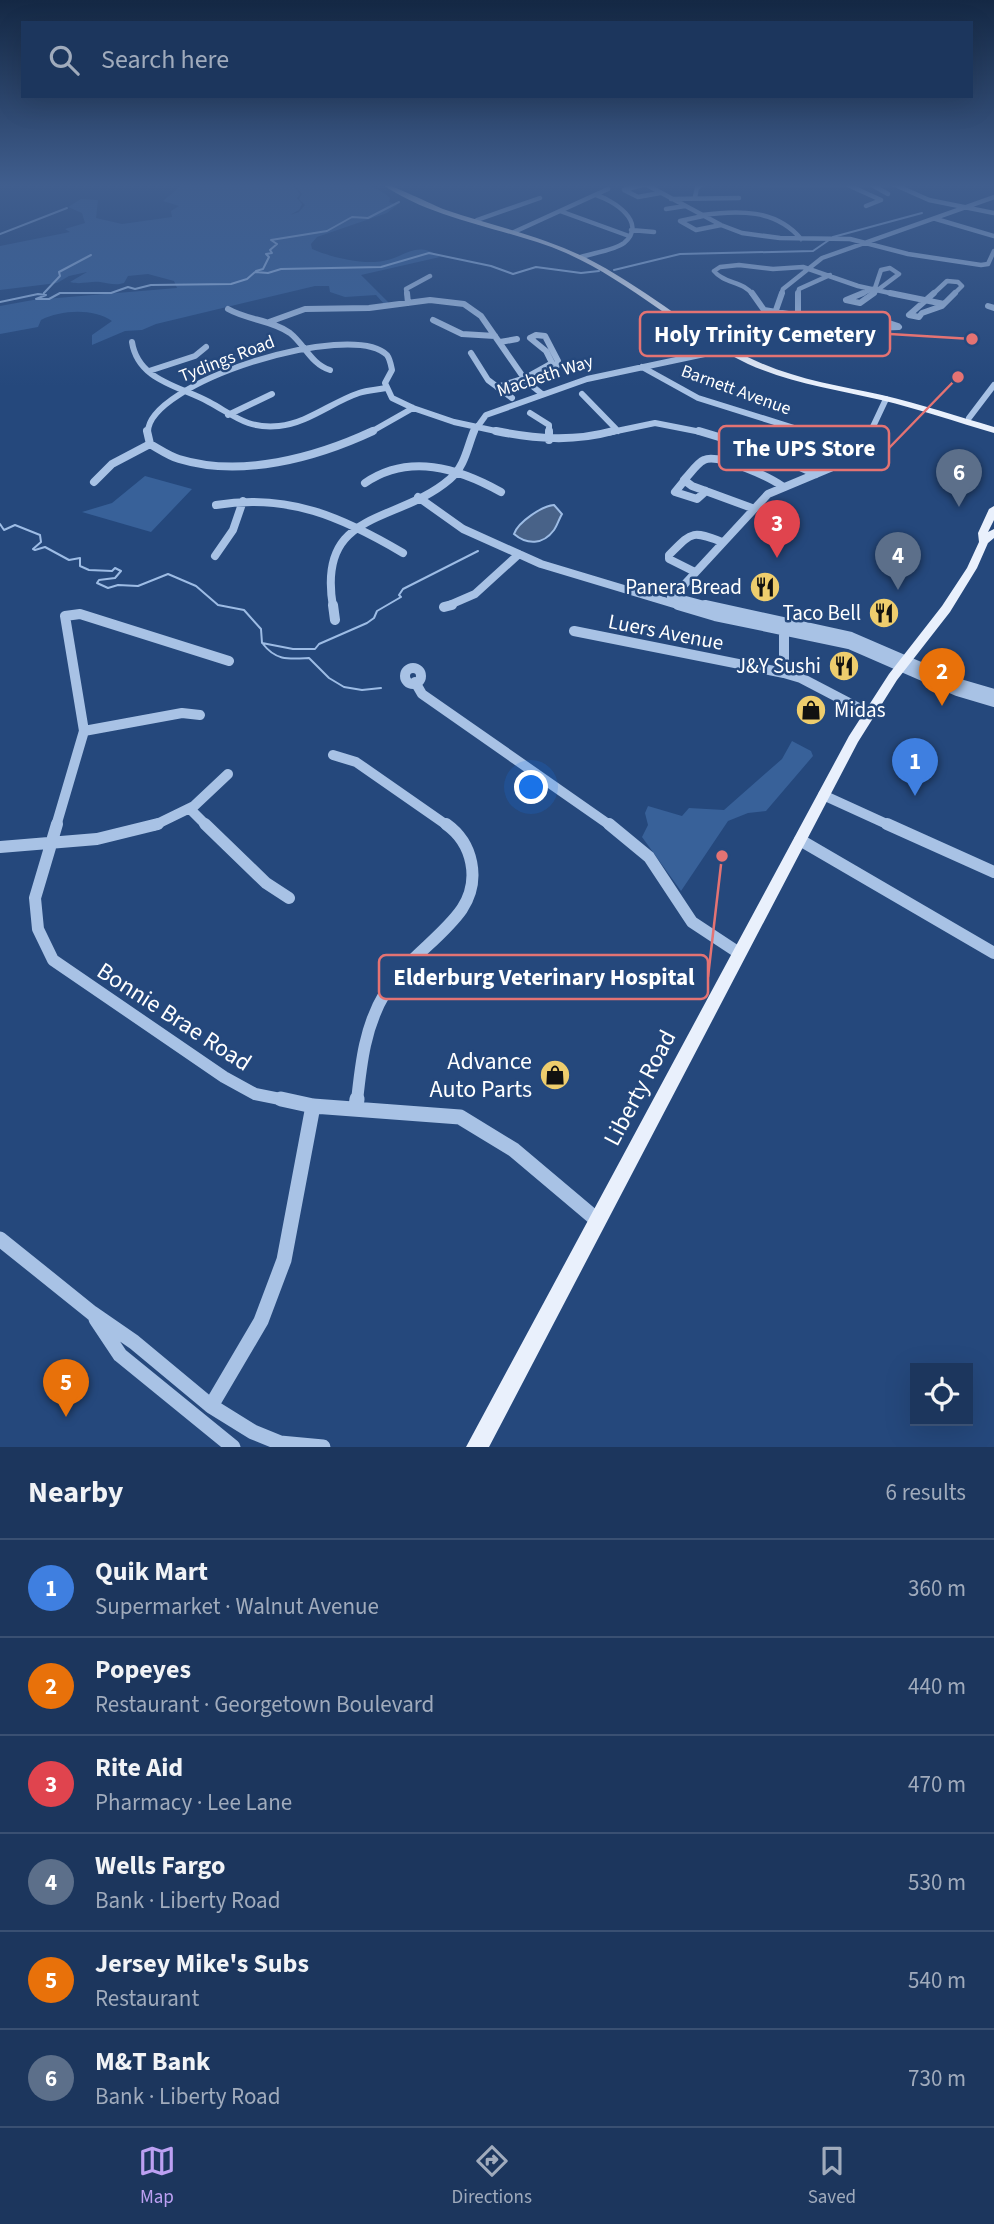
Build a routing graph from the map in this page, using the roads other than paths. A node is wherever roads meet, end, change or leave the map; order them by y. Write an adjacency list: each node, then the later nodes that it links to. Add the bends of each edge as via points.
1 (994, 251): 5 (street, via 988,264 981,265)
2 (566, 252): 6 (main road)
3 (599, 252): 6 (street)
4 (838, 252): 7 (street)
5 (899, 252)
6 (581, 257): 27 (main road, via 621,278)
7 (808, 268): 8 (street); 15 (street, via 783,289); 15 (street, via 739,265 716,269 718,276 750,288 761,308)
8 (830, 275): 10 (street); 16 (street, via 799,289)
9 (430, 276): 12 (street, via 406,289)
10 (875, 290): 10 (street, via 899,271 882,269); 11 (street)
11 (928, 300): 13 (street); 13 (street, via 908,314 919,317); 13 (street, via 947,281 962,284)
12 (408, 303): 18 (street, via 304,309); 22 (street, via 438,300 464,304 475,309)
13 (944, 304)
14 (228, 309): 18 (street)
15 (775, 312): 16 (street); 31 (street, via 765,332)
16 (799, 316): 19 (street); 21 (street)
17 (433, 320): 22 (street, via 464,335)
18 (269, 322): 29 (street)
19 (847, 326): 20 (street); 23 (street)
20 (874, 328)
21 (784, 332)
22 (495, 336): 26 (street)
23 (845, 338)
24 (517, 339): 26 (street)
25 (132, 342): 36 (street, via 134,354)
26 (500, 342): 37 (street)
27 (717, 343): 30 (main road); 33 (main road)
28 (206, 347): 36 (street)
29 (304, 348): 35 (street, via 316,365); 40 (street, Tydings Road, via 350,343 381,350 393,365); 41 (street, Tydings Road)
30 (728, 349): 31 (main road); 33 (street, Macbeth Way); 46 (main road, via 794,377)
31 (741, 349): 50 (main road, via 803,376)
32 (471, 353): 39 (street)
33 (711, 353): 34 (street, Macbeth Way)
34 (642, 367): 42 (street, Macbeth Way); 46 (street, Barnett Avenue, via 698,398 862,449)
35 (330, 370)
36 (149, 372): 41 (street)
37 (526, 377): 37 (street, via 558,365 545,336 530,338 552,363); 39 (street); 42 (street)
38 (994, 385): 50 (street)
39 (496, 387): 45 (street)
40 (386, 388): 47 (street, via 393,399); 49 (street, via 360,393 288,425 252,425)
41 (183, 392): 49 (street); 55 (street, Tydings Road, via 152,416 147,428)
42 (546, 393): 51 (street, Macbeth Way, via 494,411)
43 (272, 394): 49 (street)
44 (582, 394): 53 (street)
45 (512, 398)
46 (886, 399): 52 (main road)
47 (412, 408): 51 (street); 55 (street, via 356,441 286,460 194,464 166,456)
48 (530, 413): 54 (street, via 549,425)
49 (228, 415)
50 (969, 418): 52 (main road)
51 (475, 425): 54 (street); 57 (street, via 467,457)
52 (994, 428)
53 (618, 430): 54 (street); 58 (street, via 644,424 680,426 800,464)
54 (549, 440)
55 (150, 444): 60 (street, via 118,459)
56 (842, 463): 58 (street)
57 (457, 472): 61 (street, via 429,465 403,466 374,475); 64 (street); 65 (street)
58 (816, 474): 62 (street)
59 (684, 481): 62 (street, via 703,460 713,458 767,475); 63 (street); 63 (street, via 675,492 697,499)
60 (94, 482)
61 (365, 483)
62 (782, 486): 68 (street)
63 (706, 491): 68 (street)
64 (501, 492)
65 (418, 497): 70 (street); 75 (street, via 463,529)
66 (243, 501): 67 (street); 70 (street, via 290,503); 76 (street, via 236,523)
67 (216, 505)
68 (752, 508): 72 (street)
69 (994, 509): 73 (main road, Liberty Road, via 983,533)
70 (358, 529): 74 (street); 80 (street, via 339,548 330,566)
71 (994, 532): 73 (main road, Liberty Road)
72 (722, 542): 77 (street); 77 (street, via 690,534 669,555 674,563)
73 (984, 542): 84 (main road, Liberty Road, via 946,609)
74 (403, 553)
75 (519, 554): 78 (street); 79 (street, via 477,592)
76 (215, 556)
77 (695, 572): 78 (street)
78 (671, 599): 81 (street, via 726,619)
79 (444, 607)
80 (335, 620)
81 (784, 627): 84 (street); 85 (street)
82 (574, 631): 85 (street, Luers Avenue)
83 (229, 661): 91 (street, Bonnie Brae Road, via 80,614 65,616)
84 (903, 662): 87 (street); 88 (street, via 957,691); 89 (main road, Liberty Road)
85 (784, 673): 89 (street, Luers Avenue)
86 (415, 682): 101 (street, via 422,694 624,836 649,857 692,922)
87 (994, 694)
88 (994, 702)
89 (868, 713): 94 (main road, Liberty Road)
90 (200, 715): 91 (street, via 182,713)
91 (84, 731): 97 (street, Bonnie Brae Road)
92 (333, 755): 104 (street, via 356,762 460,834 469,848 473,877 461,911 401,972 379,1004 361,1062)
93 (228, 774): 95 (street)
94 (823, 796): 96 (main road, Liberty Road); 99 (street)
95 (190, 809): 97 (street, via 113,838); 100 (street, via 266,883)
96 (800, 840): 101 (main road, Liberty Road); 102 (street)
97 (52, 844): 98 (street); 103 (street, Bonnie Brae Road, via 34,905 38,929 53,960 240,1088)
98 (0, 847)
99 (994, 872)
100 (289, 898)
101 (739, 953): 105 (main road, Liberty Road)
102 (994, 953)
103 (313, 1106): 104 (street, Bonnie Brae Road); 108 (street, via 279,1273 261,1321)
104 (356, 1107): 105 (street, Bonnie Brae Road, via 460,1116 497,1137)
105 (597, 1220): 111 (main road, Liberty Road)
106 (0, 1238): 107 (street)
107 (92, 1313): 108 (street); 109 (street, via 120,1355)
108 (211, 1406): 110 (street, via 280,1443)
109 (233, 1447)
110 (323, 1447)
111 (477, 1447)

